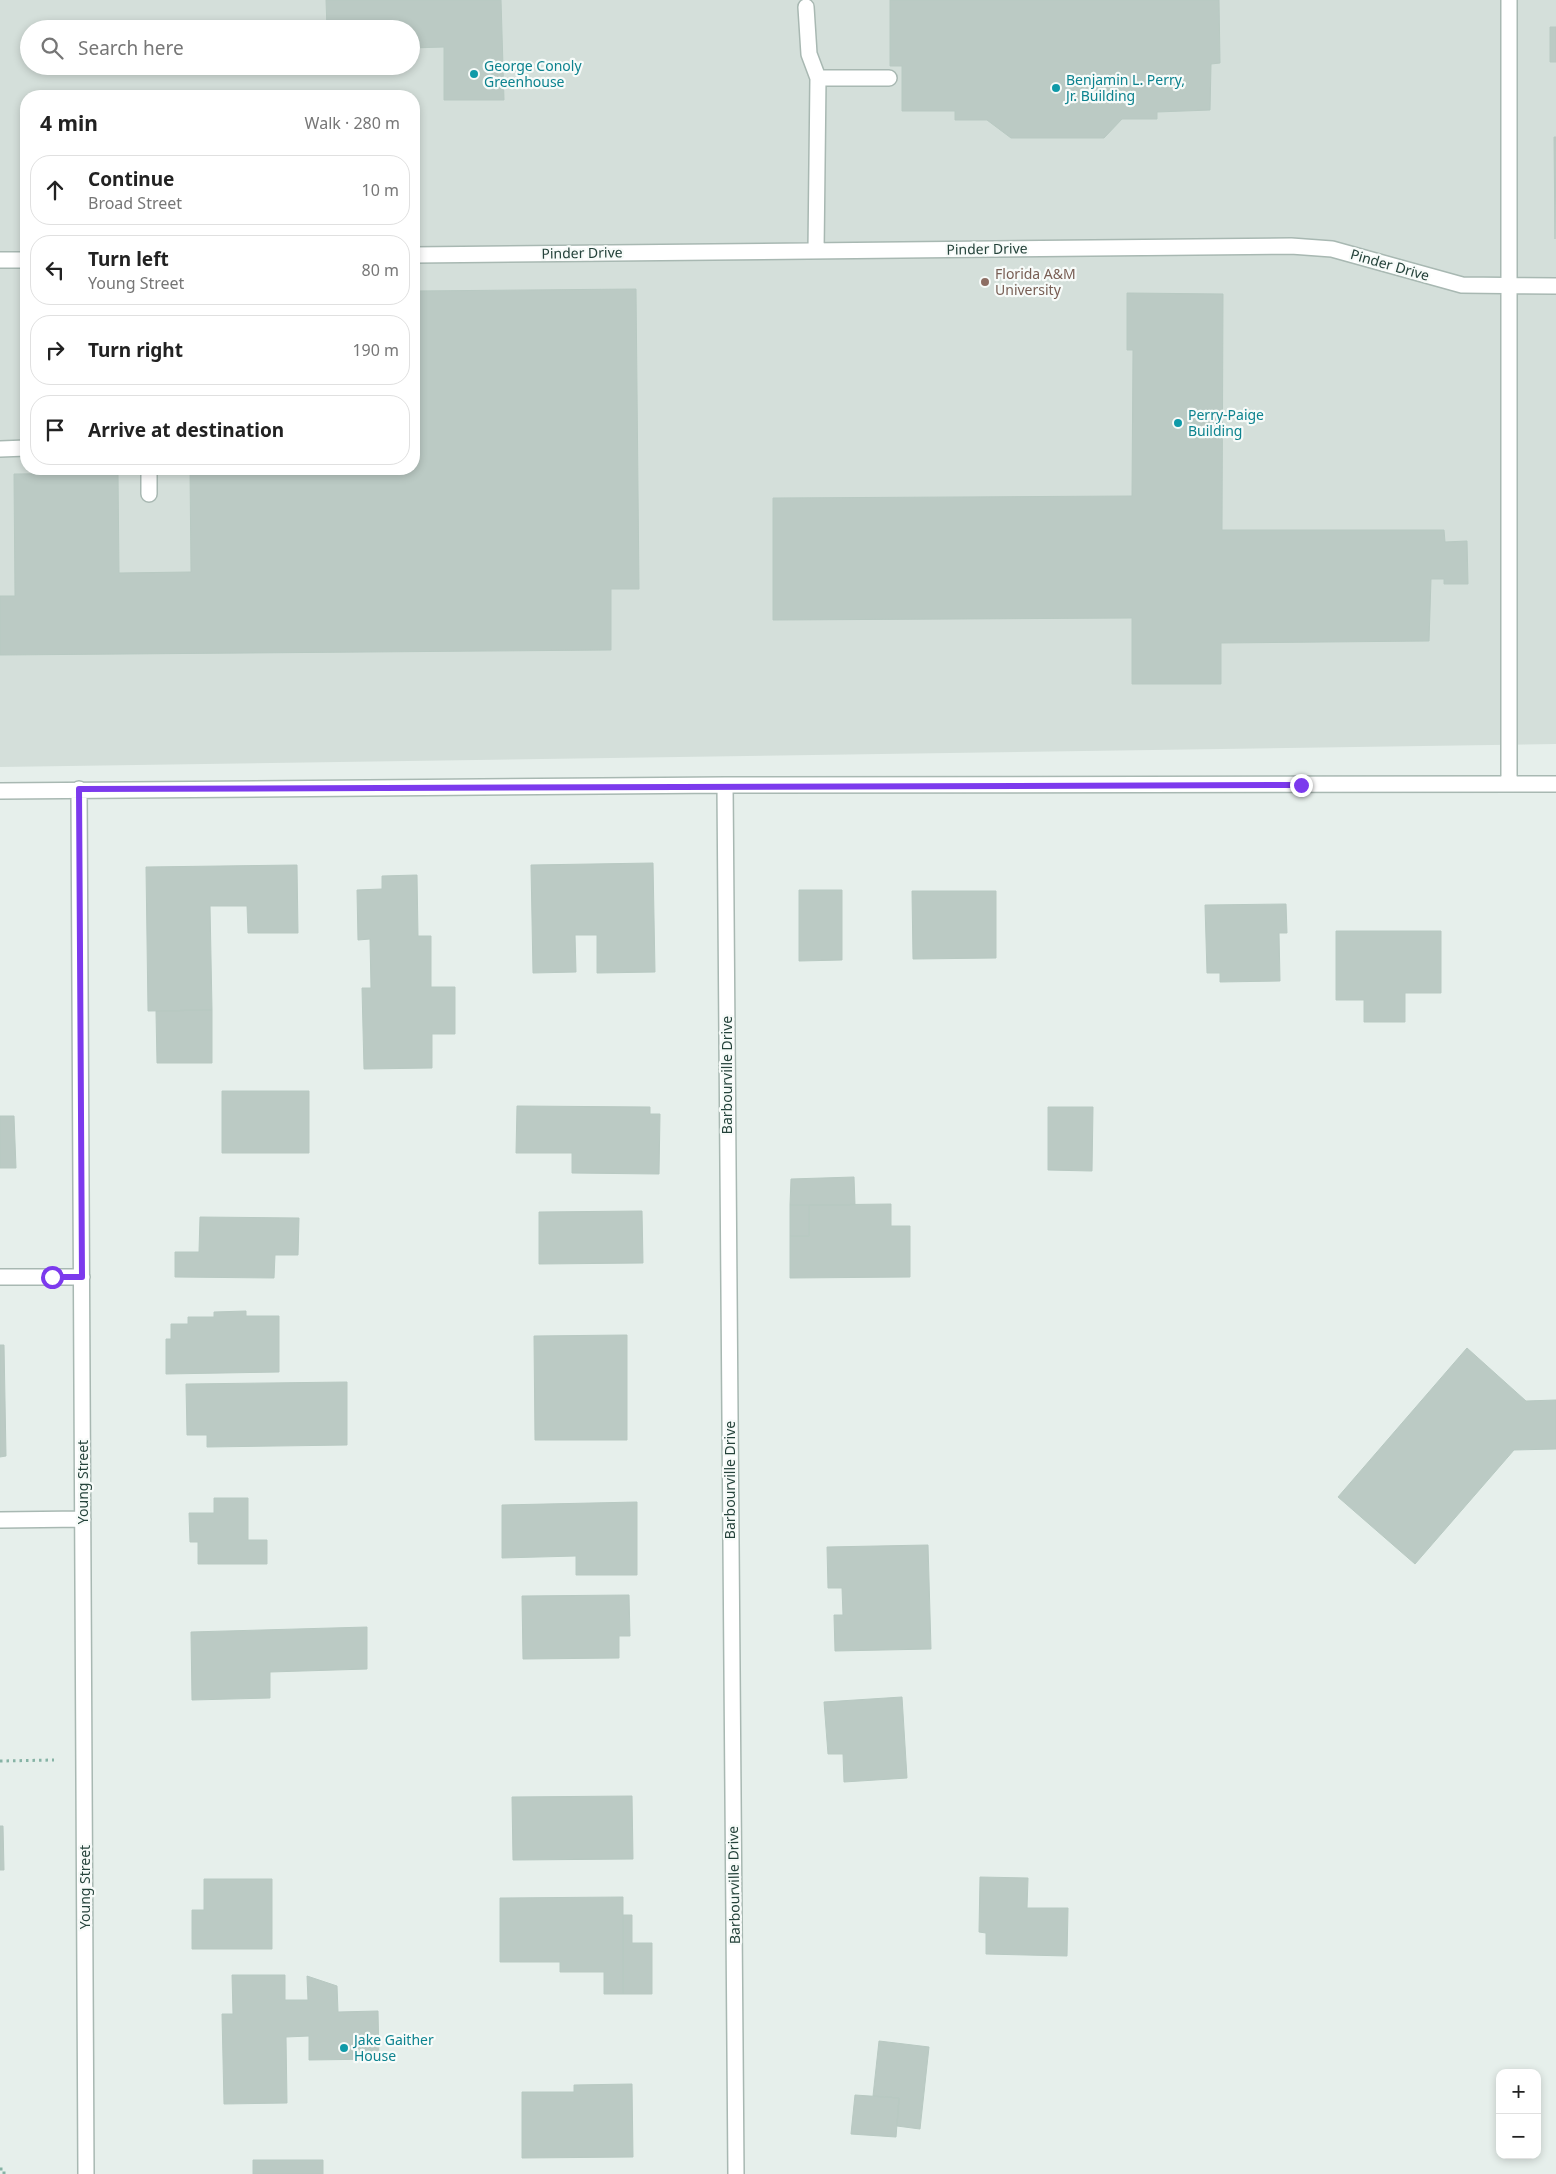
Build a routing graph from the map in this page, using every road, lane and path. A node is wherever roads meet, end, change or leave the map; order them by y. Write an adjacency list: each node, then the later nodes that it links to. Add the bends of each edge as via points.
1 (1509, 0): 9 (street)
2 (806, 7): 3 (street, via 809,54)
3 (818, 78): 4 (street); 5 (street)
4 (889, 78)
5 (816, 251): 6 (street, Pinder Drive); 9 (street, Pinder Drive, via 1292,246 1332,249 1462,285)
6 (420, 255)
7 (0, 260): 8 (street)
8 (20, 260)
9 (1509, 286): 10 (street, Pinder Drive); 15 (street)
10 (1556, 286)
11 (20, 448): 12 (street)
12 (0, 449)
13 (149, 475): 14 (street)
14 (149, 494)
15 (1510, 784): 16 (street); 17 (street)
16 (1556, 784)
17 (725, 786): 18 (street); 29 (street, Barbourville Drive)
18 (79, 789): 19 (street); 21 (street, Young Street)
19 (0, 791)
20 (0, 1277): 21 (street)
21 (82, 1277): 22 (street, Young Street)
22 (83, 1519): 23 (street); 25 (street, Young Street)
23 (0, 1520)
24 (0, 1760): 25 (path)
25 (84, 1760): 28 (street, Young Street)
26 (0, 2169): 27 (path, via 4,2169)
27 (4, 2174)
28 (86, 2174)
29 (736, 2174)

